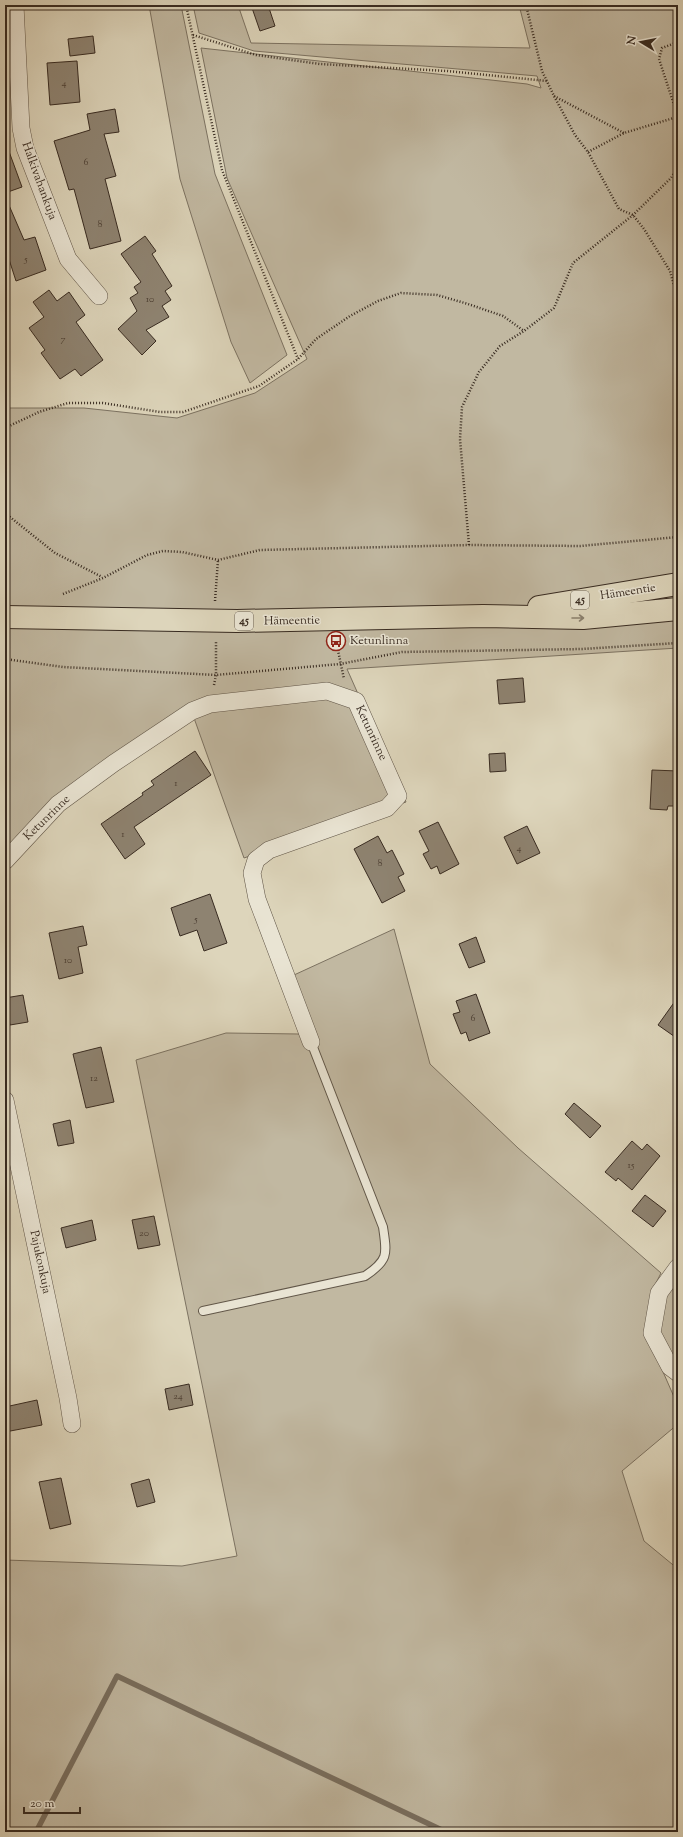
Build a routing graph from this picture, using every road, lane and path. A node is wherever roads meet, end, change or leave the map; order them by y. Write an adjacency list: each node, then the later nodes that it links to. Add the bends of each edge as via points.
1 (15, 5): 13 (street, Halkivahankuja, via 21,128 25,148 68,259)
2 (186, 5): 4 (path)
3 (526, 5): 6 (path, via 542,71)
4 (193, 35): 6 (path, via 256,55 313,63 447,71); 16 (path, via 222,170)
5 (678, 42): 8 (path, via 662,48 659,59)
6 (547, 81): 7 (path)
7 (554, 96): 9 (path); 10 (path, via 575,135)
8 (678, 117): 9 (path)
9 (624, 133): 10 (path)
10 (588, 152): 12 (path, via 619,209)
11 (678, 167): 12 (path, via 671,178)
12 (633, 215): 14 (path, via 670,271); 15 (path, via 573,263 554,308)
13 (99, 296)
14 (678, 300)
15 (524, 332): 16 (path, via 503,316 468,304 437,295 402,293 378,301 350,316 316,339); 20 (path, via 500,346 479,372 462,407 460,439)
16 (298, 359): 17 (path, via 259,386 183,412 160,412 103,403 68,403 39,412)
17 (5, 428)
18 (5, 513): 22 (path, via 55,553)
19 (678, 537): 20 (path, via 580,546)
20 (469, 545): 21 (path, via 260,550)
21 (218, 560): 22 (path, via 182,552 163,551 147,555); 25 (path)
22 (102, 578): 24 (path)
23 (678, 584): 27 (main road, Hämeentie / 45)
24 (63, 594)
25 (215, 601)
26 (678, 609): 27 (main road, Hämeentie / 45, one-way to 26, via 583,618)
27 (483, 616): 28 (main road, Hämeentie / 45, via 237,621)
28 (5, 617)
29 (216, 638): 34 (path)
30 (336, 641): 33 (path)
31 (678, 643): 33 (path, via 582,649 402,652)
32 (5, 659): 34 (path, via 63,667)
33 (340, 664): 34 (path); 35 (path)
34 (216, 674): 36 (path)
35 (349, 699): 36 (street, Ketunrinne, via 327,691); 38 (street, Ketunrinne, via 356,701 398,796 387,808 269,850 256,860 252,873 257,899)
36 (210, 704): 37 (street, Ketunrinne, via 186,716 114,763 58,804)
37 (5, 861)
38 (311, 1042): 41 (lane, via 382,1227 386,1251 380,1266 365,1276)
39 (5, 1100): 43 (street, Pajukonkuja)
40 (678, 1267): 42 (street, via 659,1293 652,1333 670,1367)
41 (203, 1311)
42 (678, 1373)
43 (72, 1424)

